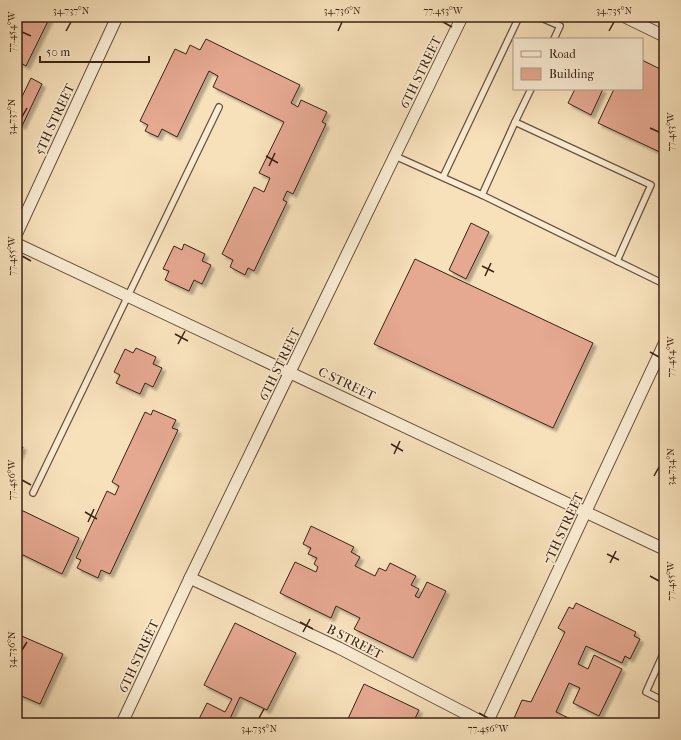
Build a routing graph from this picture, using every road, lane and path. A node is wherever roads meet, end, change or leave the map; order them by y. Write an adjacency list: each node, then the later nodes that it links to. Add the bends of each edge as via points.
1 (117, 17): 14 (street, 5TH STREET)
2 (462, 17): 11 (street, 6TH STREET)
3 (519, 17): 12 (lane)
4 (539, 17): 7 (lane, via 560,26)
5 (625, 17): 6 (street)
6 (664, 36)
7 (554, 38)
8 (531, 90): 10 (lane)
9 (219, 107): 18 (lane)
10 (515, 122): 13 (lane); 16 (lane, via 651,185)
11 (395, 156): 12 (lane); 20 (street, 6TH STREET)
12 (443, 177): 13 (lane)
13 (482, 195): 16 (lane)
14 (17, 233)
15 (17, 244): 18 (street, C STREET)
16 (617, 261): 17 (lane)
17 (664, 284)
18 (128, 296): 20 (street, C STREET); 21 (lane)
19 (664, 344): 22 (street, 7TH STREET)
20 (290, 372): 22 (street, C STREET); 24 (street, 6TH STREET)
21 (34, 493)
22 (586, 511): 23 (street, C STREET); 29 (street, 7TH STREET)
23 (664, 549)
24 (190, 578): 27 (street, 6TH STREET); 28 (street, B STREET, via 339,648)
25 (664, 652): 26 (lane, via 646,692)
26 (664, 701)
27 (122, 723)
28 (484, 723)
29 (487, 723)

